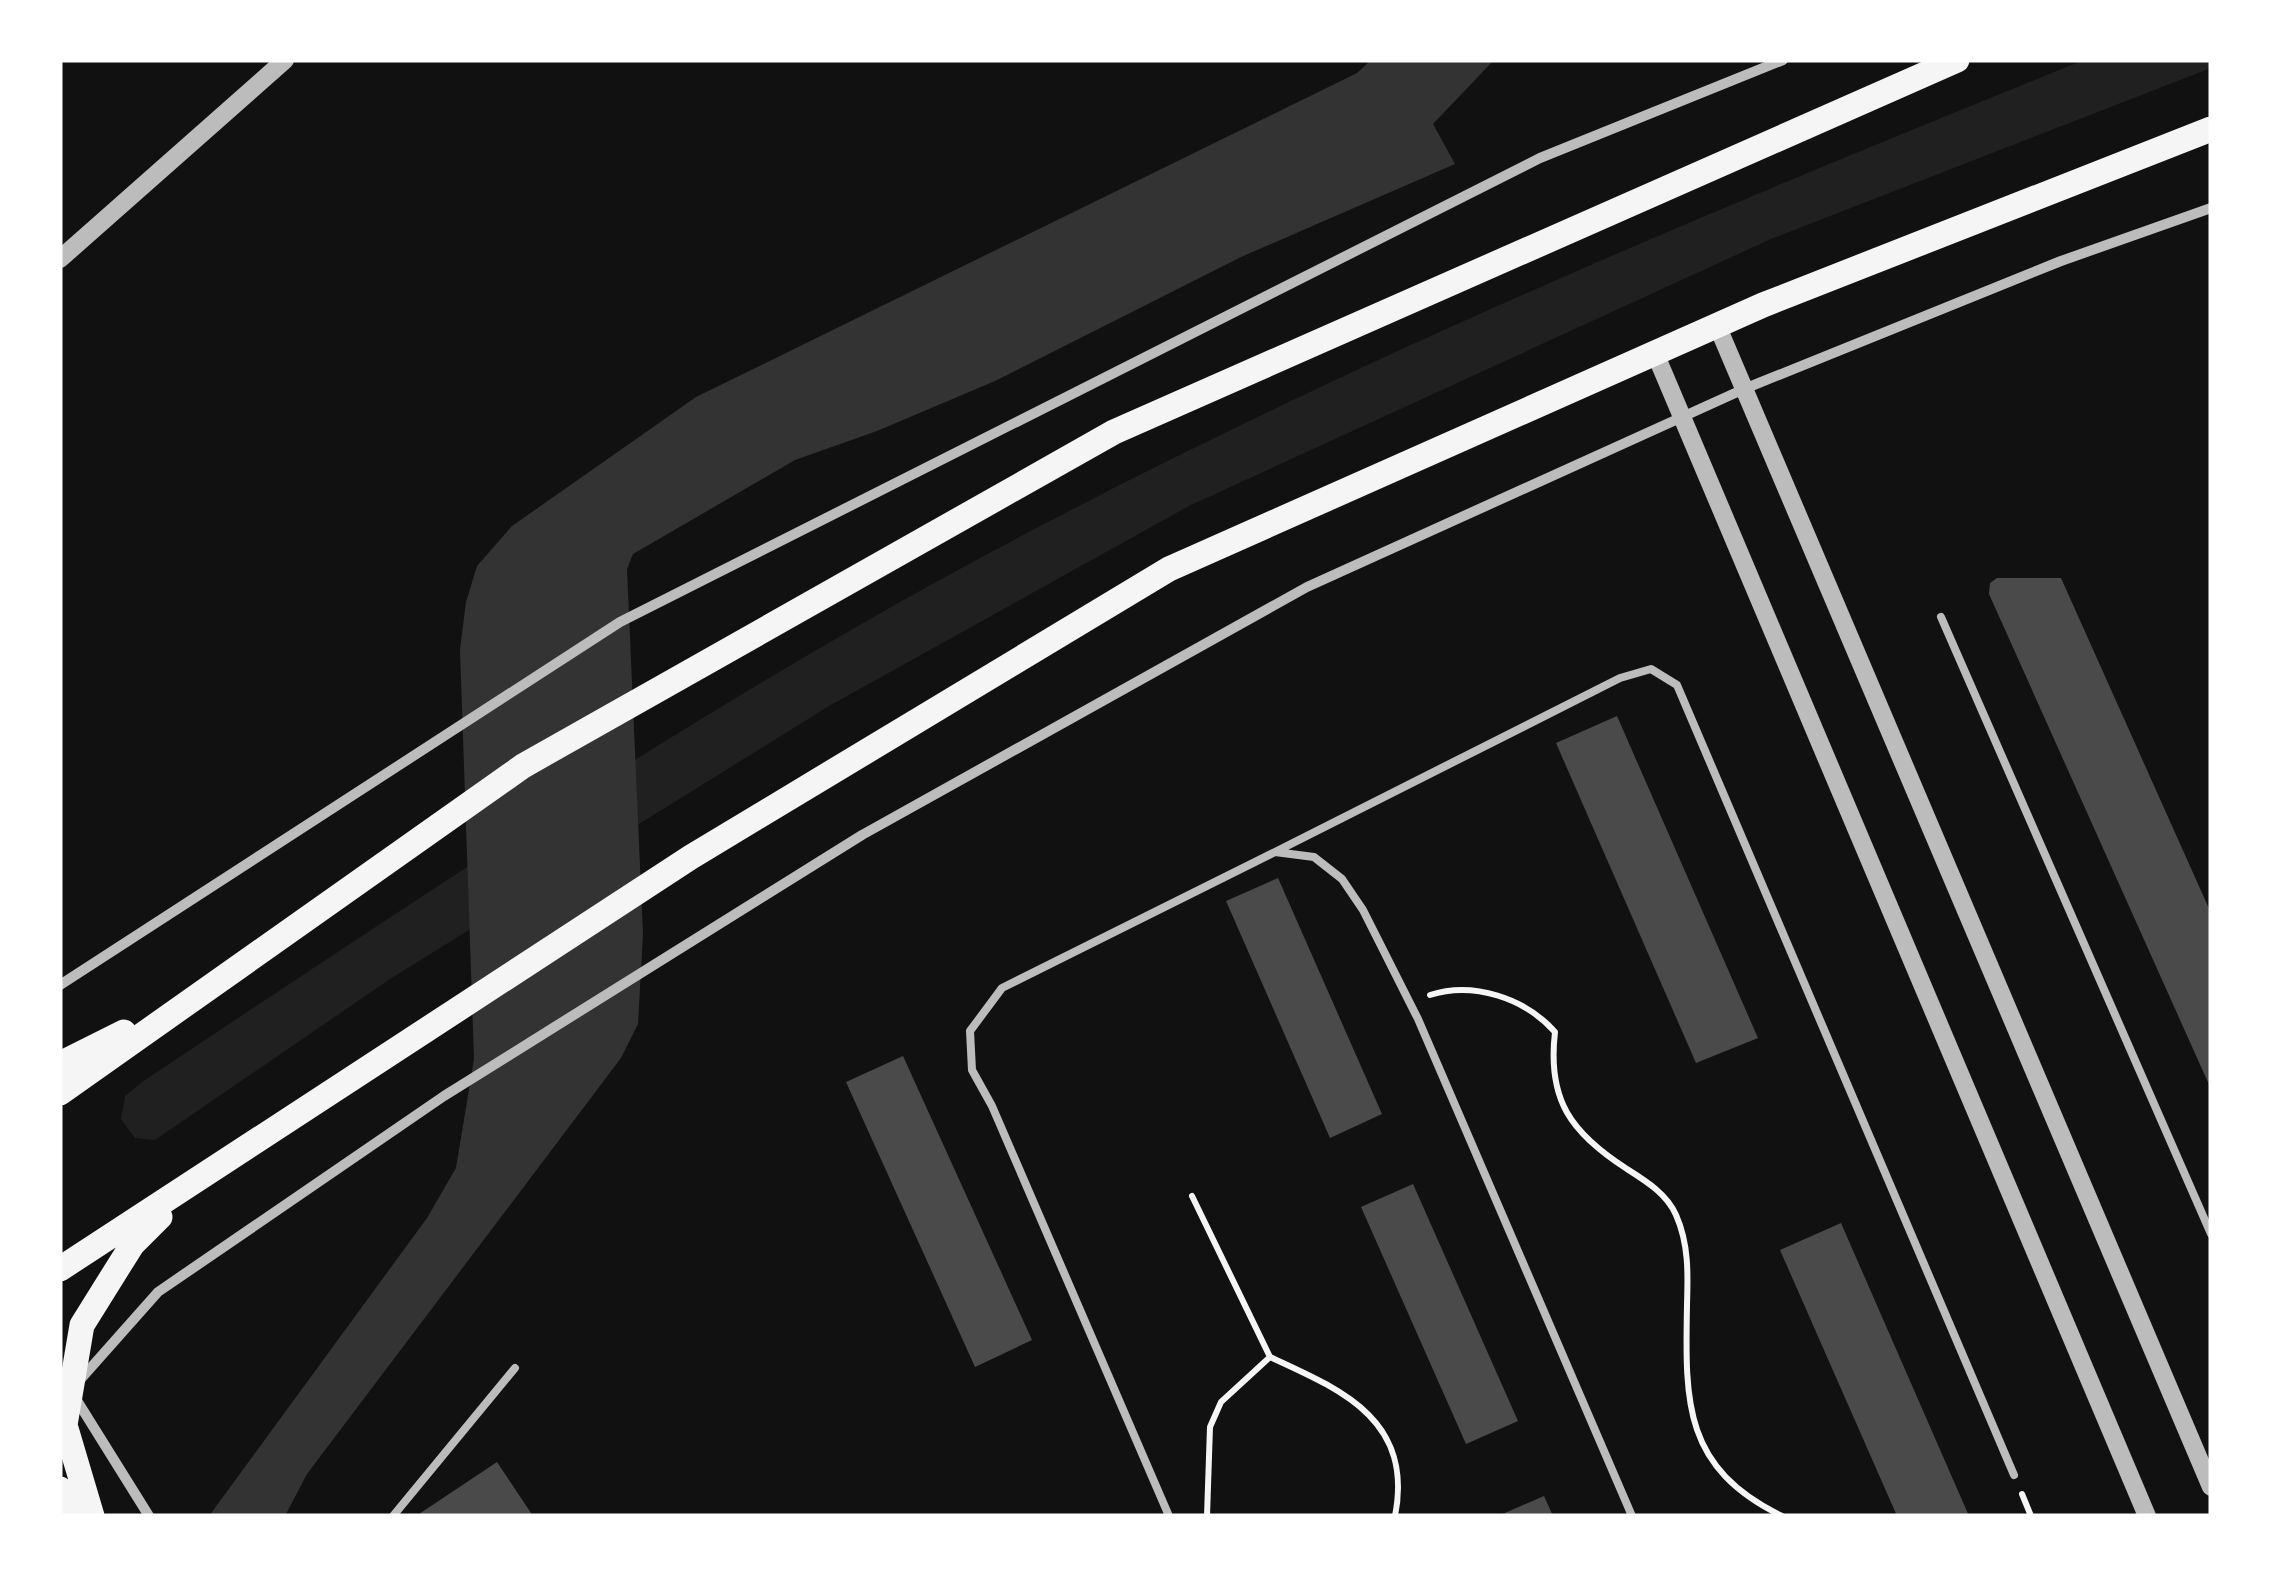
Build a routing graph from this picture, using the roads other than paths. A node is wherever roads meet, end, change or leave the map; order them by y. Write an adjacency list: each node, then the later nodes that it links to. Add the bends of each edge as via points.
1 (285, 60): 6 (street)
2 (1783, 60): 13 (street, via 1540,158 620,622)
3 (1958, 60): 14 (main road, via 1114,432 523,766)
4 (2211, 129): 7 (main road)
5 (2211, 208): 9 (street)
6 (60, 259)
7 (1717, 325): 8 (main road); 9 (street)
8 (1655, 353): 10 (street); 17 (main road, via 1169,569 691,857)
9 (1744, 389): 10 (street); 23 (street)
10 (1683, 417): 21 (street, via 1307,587 862,835 444,1096 158,1292); 31 (street)
11 (1941, 617): 18 (lane)
12 (1275, 852): 22 (lane, via 1620,678 1651,669 1677,685); 29 (lane, via 1002,988 970,1031 972,1070); 30 (lane, via 1314,856 1363,910 1410,1002)
13 (60, 985)
14 (196, 997): 15 (main road); 16 (main road)
15 (60, 1064)
16 (60, 1093)
17 (202, 1176): 19 (main road); 21 (main road, via 132,1245 82,1325)
18 (2211, 1234)
19 (60, 1268)
20 (515, 1368): 28 (lane)
21 (71, 1390): 26 (main road, via 65,1426); 27 (street)
22 (2014, 1474)
23 (2211, 1487)
24 (60, 1489): 25 (main road)
25 (77, 1516)
26 (92, 1516)
27 (149, 1516)
28 (392, 1516)
29 (1168, 1516)
30 (1632, 1516)
31 (2147, 1516)

